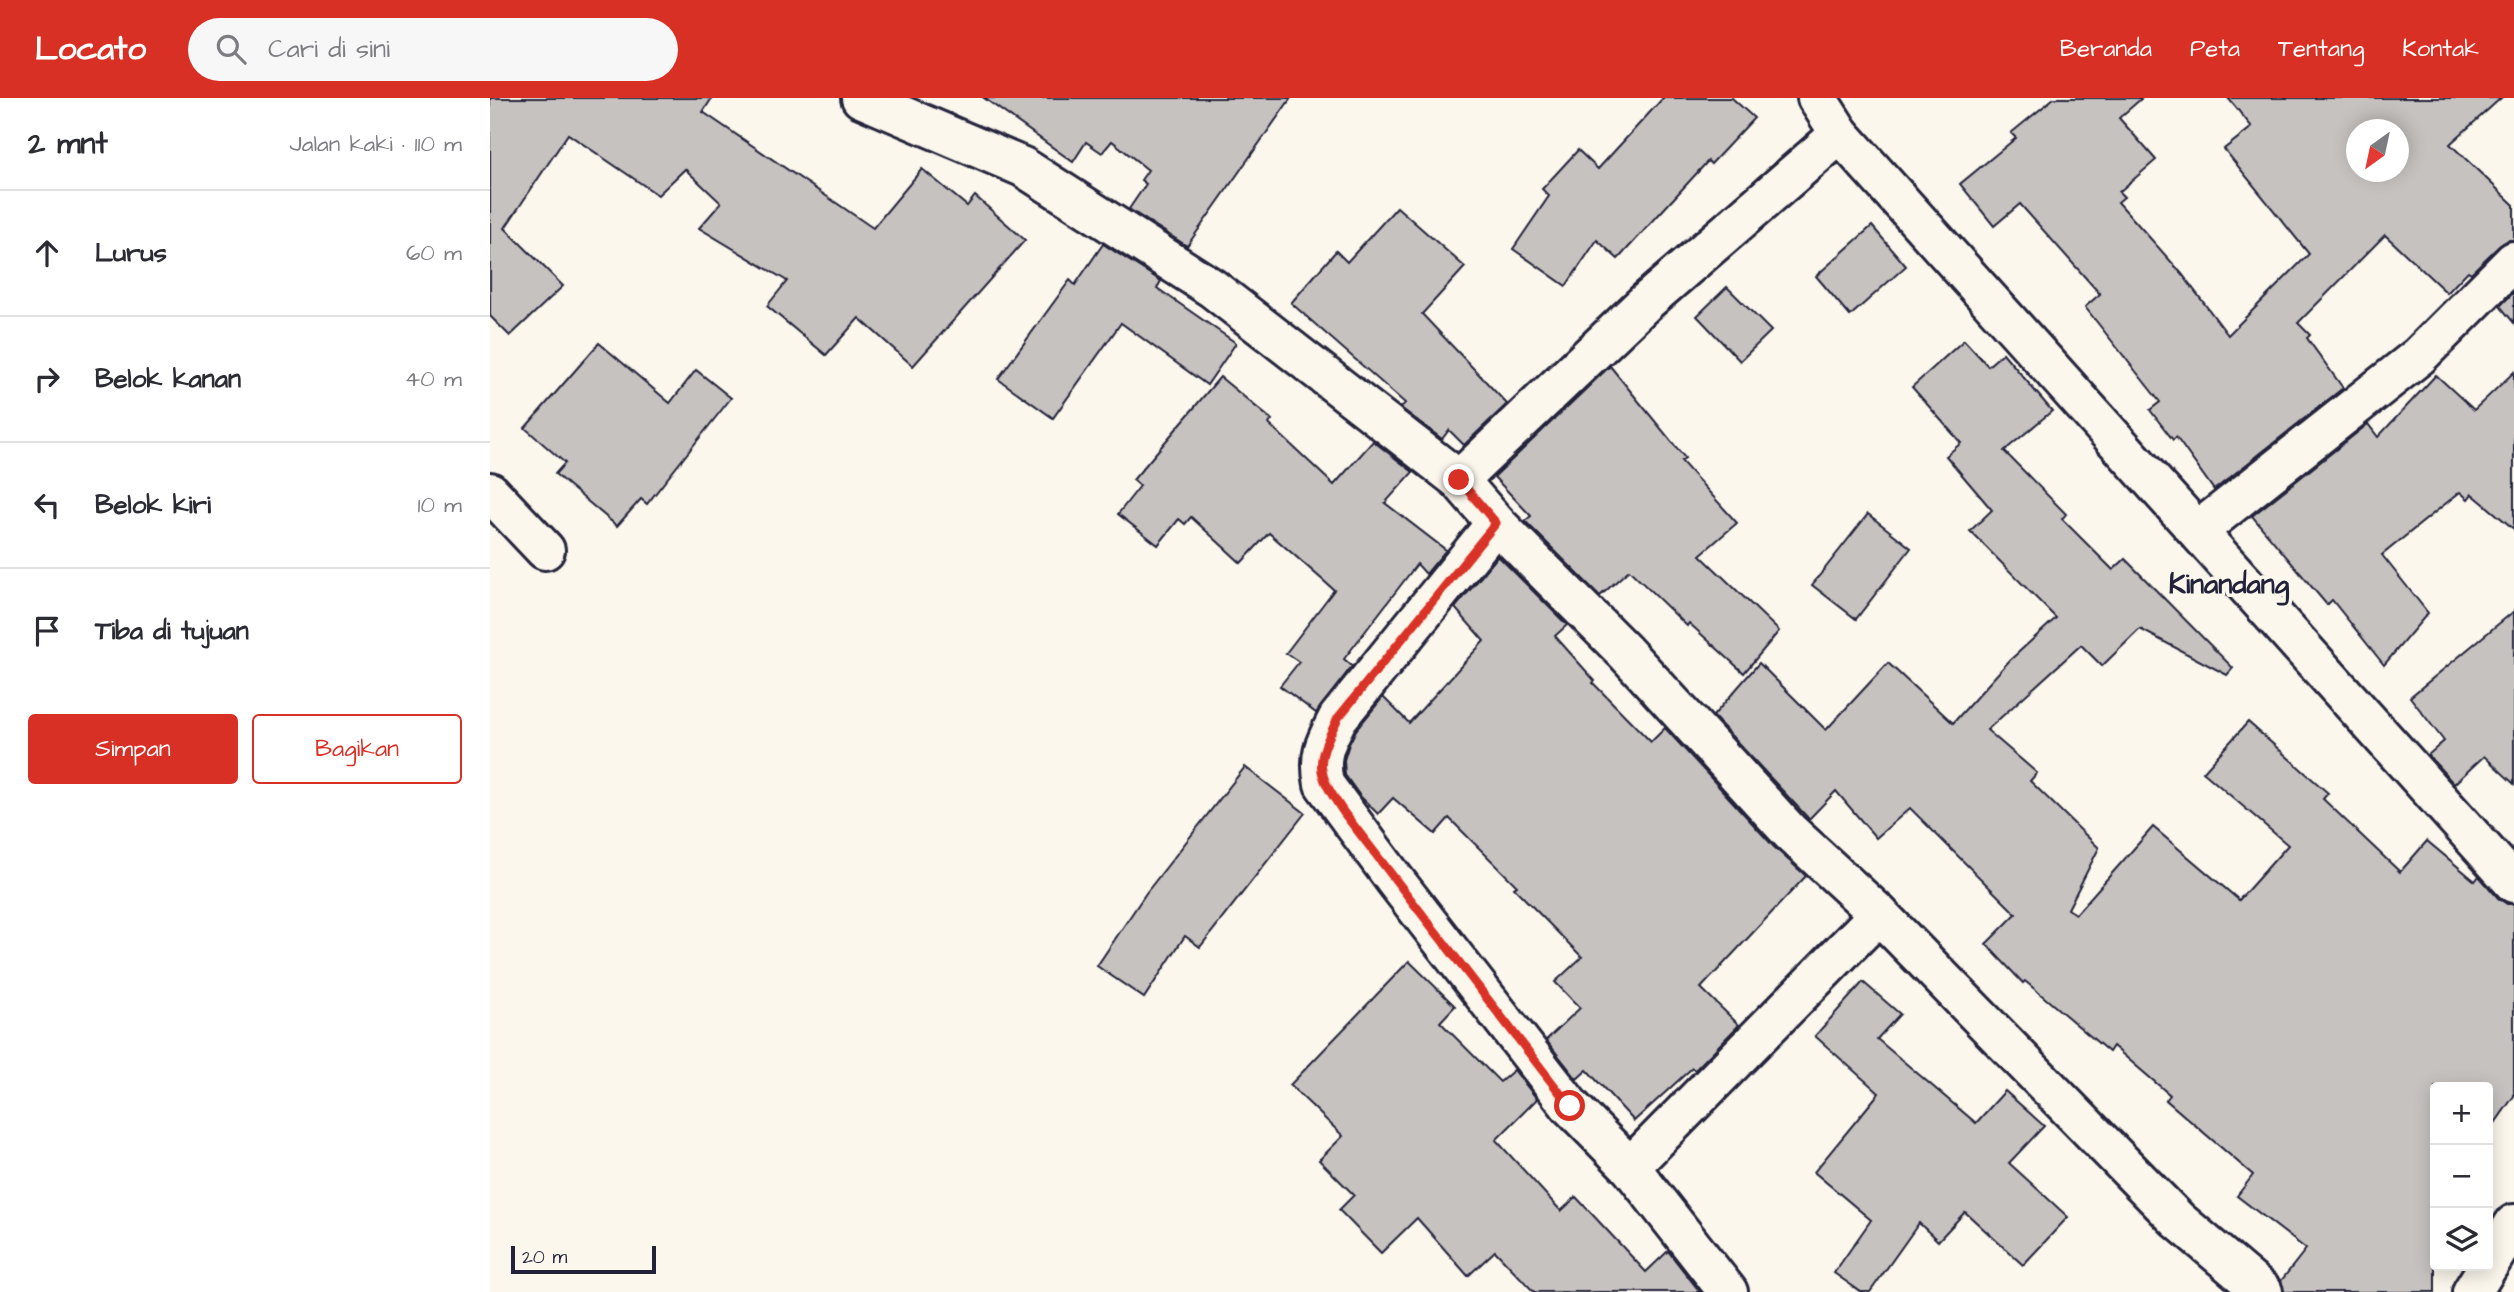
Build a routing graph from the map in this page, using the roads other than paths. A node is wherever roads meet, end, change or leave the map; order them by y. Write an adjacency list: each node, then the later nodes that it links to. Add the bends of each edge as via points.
1 (861, 98): 5 (street, via 1023,167 1212,288)
2 (1816, 98): 3 (street)
3 (1840, 134): 5 (street, via 1646,302); 8 (street)
4 (2514, 261): 8 (street, via 2419,356)
5 (1459, 480): 7 (street)
6 (490, 492): 9 (street)
7 (1496, 523): 11 (street, via 1625,652 1790,832); 12 (street, via 1338,718 1320,765 1324,784 1337,803 1436,933 1570,1106)
8 (2199, 530): 10 (street)
9 (545, 550)
10 (2514, 883)
11 (1879, 914): 12 (street); 15 (street, via 2178,1220)
12 (1630, 1167): 14 (street)
13 (2514, 1224): 16 (street)
14 (1728, 1292)
15 (2263, 1292)
16 (2472, 1292)

